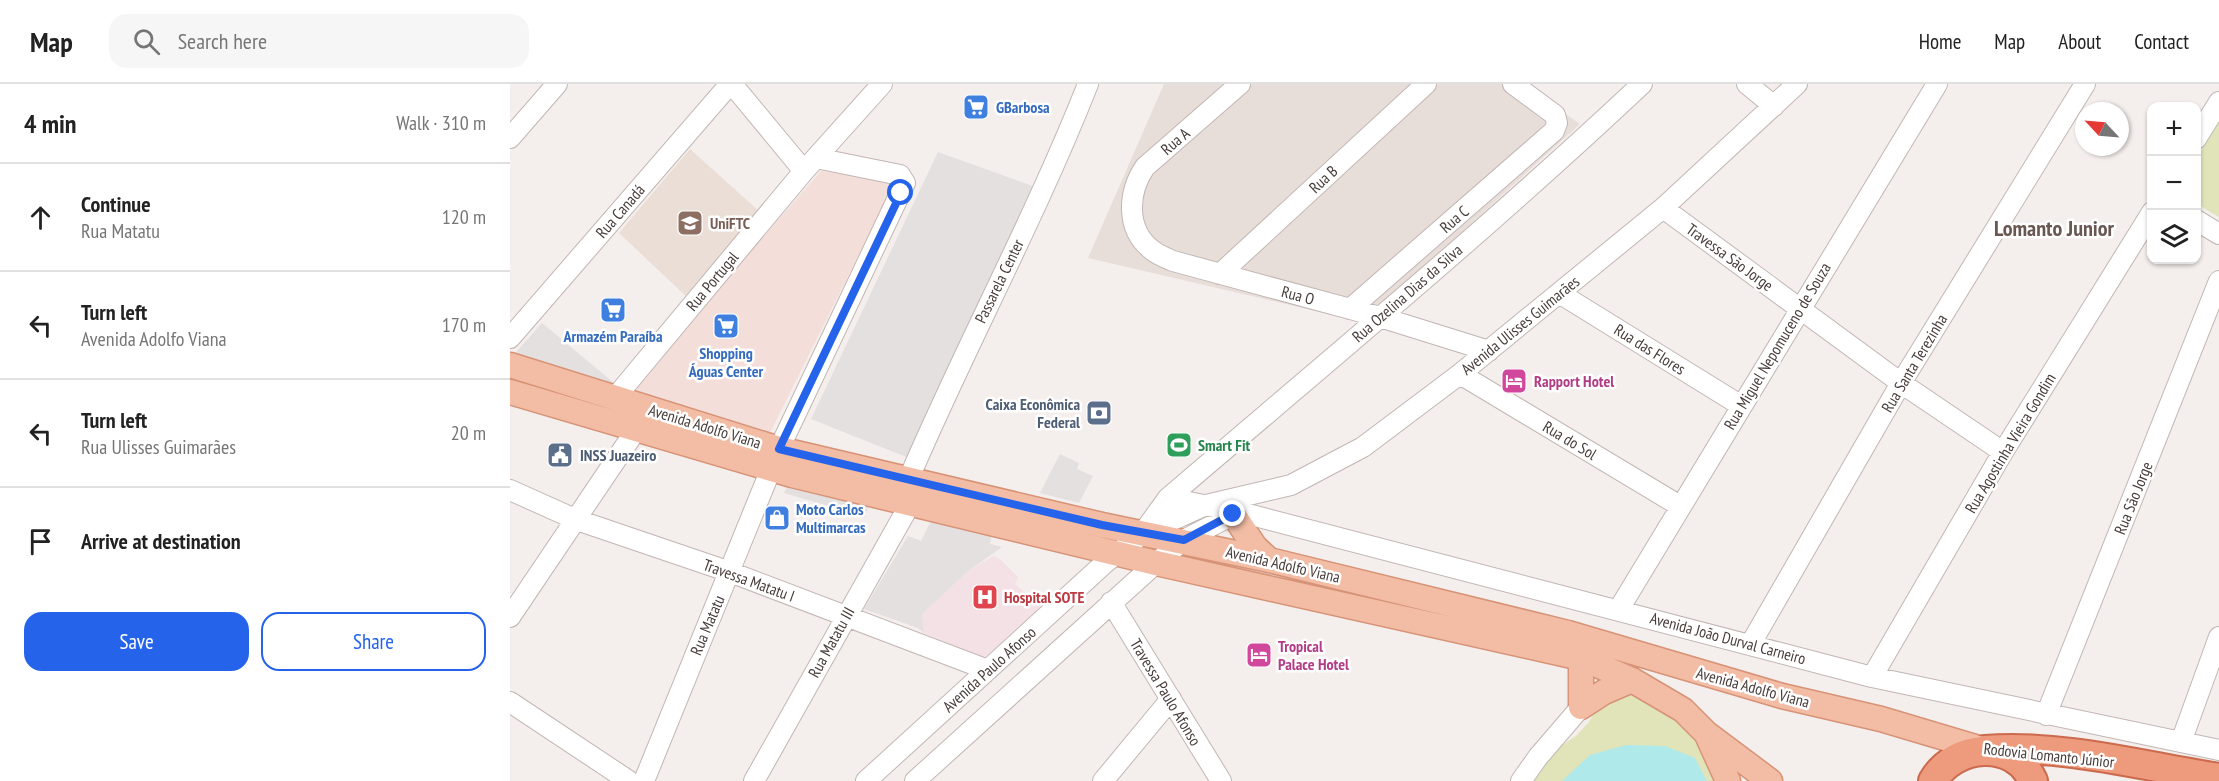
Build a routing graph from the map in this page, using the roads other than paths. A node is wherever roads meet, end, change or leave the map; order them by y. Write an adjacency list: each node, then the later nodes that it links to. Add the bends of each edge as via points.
1 (557, 84): 17 (street)
2 (731, 84): 18 (street); 30 (street, Rua Canadá)
3 (882, 84): 18 (street, Rua Portugal)
4 (1088, 84): 41 (street, Passarela Center, via 1062,150)
5 (1240, 84): 13 (street, Rua A)
6 (1426, 84): 24 (street, Rua B)
7 (1513, 84): 27 (street, Rua C, via 1555,115 1557,127)
8 (1642, 84): 29 (street, Rua Ozelina Dias da Silva)
9 (1747, 84): 15 (street)
10 (1797, 84): 15 (street, Avenida Ulisses Guimarães)
11 (1937, 84): 28 (street, Rua Miguel Nepomuceno de Souza)
12 (2085, 84): 34 (street, Rua Santa Terezinha)
13 (1225, 92): 20 (street, Rua A, via 1145,167 1134,187)
14 (2219, 102): 16 (street)
15 (1773, 106): 19 (street, Avenida Ulisses Guimarães)
16 (2201, 130)
17 (510, 138)
18 (810, 165): 36 (street, Rua Portugal); 40 (street, Rua Matatu, via 900,175 905,183)
19 (1663, 208): 26 (street, Avenida Ulisses Guimarães); 28 (street, Travessa São Jorge)
20 (1131, 210): 24 (street, Rua O, via 1136,231 1151,250 1173,261)
21 (2147, 218): 39 (street, Rua Agostinha Vieira Gondim)
22 (2201, 223): 23 (street)
23 (2219, 234)
24 (1220, 274): 27 (street, Rua O)
25 (2219, 281): 70 (street, Rua São Jorge)
26 (1559, 293): 31 (street, Avenida Ulisses Guimarães); 37 (street, Rua das Flores)
27 (1350, 309): 29 (street, Rua O)
28 (1800, 309): 34 (street, Travessa São Jorge); 37 (street, Rua Miguel Nepomuceno de Souza)
29 (1380, 317): 31 (street, Rua O); 44 (street, Rua Ozelina Dias da Silva)
30 (510, 338)
31 (1489, 351): 33 (street, Avenida Ulisses Guimarães)
32 (510, 365): 36 (main road, Avenida Adolfo Viana)
33 (1460, 374): 42 (street, Avenida Ulisses Guimarães, via 1362,447); 47 (street, Rua do Sol)
34 (1901, 383): 39 (street, Travessa São Jorge); 62 (street, Rua Santa Terezinha)
35 (510, 392): 38 (main road, Avenida Adolfo Viana)
36 (614, 399): 40 (main road, Avenida Adolfo Viana)
37 (1740, 405): 47 (street, Rua Miguel Nepomuceno de Souza)
38 (636, 430): 40 (main road, Avenida Adolfo Viana); 49 (street)
39 (2003, 452): 65 (street, Rua Agostinha Vieira Gondim)
40 (775, 459): 41 (main road, Avenida Adolfo Viana); 45 (main road, Avenida Adolfo Viana); 55 (street, Rua Matatu)
41 (909, 478): 50 (main road, Avenida Adolfo Viana)
42 (1291, 485): 46 (street, Avenida Ulisses Guimarães); 48 (street, Avenida Paulo Afonso)
43 (510, 490): 49 (street, Travessa Matatu I)
44 (1168, 498): 46 (street, Avenida João Durval Carneiro); 50 (street, Rua Ozelina Dias da Silva)
45 (910, 504): 52 (main road, Avenida Adolfo Viana); 59 (street, Rua Matatu III)
46 (1206, 505): 48 (street, Avenida João Durval Carneiro); 50 (street, Avenida Paulo Afonso)
47 (1680, 506): 58 (street, Rua Miguel Nepomuceno de Souza)
48 (1236, 513): 51 (street, Avenida Paulo Afonso); 53 (main road, via 1255,547); 58 (street, Avenida João Durval Carneiro)
49 (577, 520): 55 (street, Travessa Matatu I); 60 (street)
50 (1142, 534): 51 (main road, Avenida Adolfo Viana); 52 (street, Avenida Paulo Afonso)
51 (1184, 540): 53 (main road, Avenida Adolfo Viana); 54 (street, Avenida Paulo Afonso)
52 (1116, 553): 54 (main road, Avenida Adolfo Viana); 56 (street, Avenida Paulo Afonso)
53 (1269, 560): 71 (main road, Avenida Adolfo Viana, via 1568,633 1782,696)
54 (1156, 563): 57 (street, Avenida Paulo Afonso); 63 (main road, Avenida Adolfo Viana)
55 (730, 572): 59 (street, Travessa Matatu I); 79 (street, Rua Matatu)
56 (1092, 576): 57 (street, Travessa Paulo Afonso, via 1108,578 1113,587); 64 (street, Avenida Paulo Afonso)
57 (1112, 602): 67 (street, Travessa Paulo Afonso); 82 (street, Avenida Paulo Afonso)
58 (1619, 609): 62 (street, Avenida João Durval Carneiro)
59 (846, 615): 64 (street, Travessa Matatu I); 80 (street, Rua Matatu III)
60 (510, 617)
61 (2219, 637): 73 (street)
62 (1750, 645): 65 (street, Avenida João Durval Carneiro)
63 (1581, 658): 66 (main road, Avenida Adolfo Viana); 69 (main road)
64 (988, 670): 81 (street, Avenida Paulo Afonso)
65 (1872, 677): 70 (street, Avenida João Durval Carneiro)
66 (1632, 680): 69 (main road); 72 (main road, Avenida Adolfo Viana, via 1683,710)
67 (1171, 699): 77 (street, Travessa Paulo Afonso); 83 (street)
68 (510, 702): 78 (street)
69 (1581, 707): 84 (street)
70 (2046, 715): 73 (street, Avenida João Durval Carneiro)
71 (1881, 719): 74 (main road, Rodovia Lomanto Júnior)
72 (1706, 733): 85 (main road); 86 (main road, Avenida Adolfo Viana)
73 (2181, 742): 75 (street, Avenida João Durval Carneiro)
74 (1985, 750): 76 (highway, Rodovia Lomanto Júnior, via 2009,748 2091,757); 87 (highway, via 1967,752 1951,760); 88 (highway, via 2019,763)
75 (2219, 750)
76 (2219, 778)
77 (1217, 779)
78 (629, 781)
79 (644, 781)
80 (754, 781)
81 (866, 781)
82 (915, 781)
83 (1103, 781)
84 (1521, 781)
85 (1728, 781)
86 (1770, 781)
87 (1933, 781)
88 (2033, 781)

